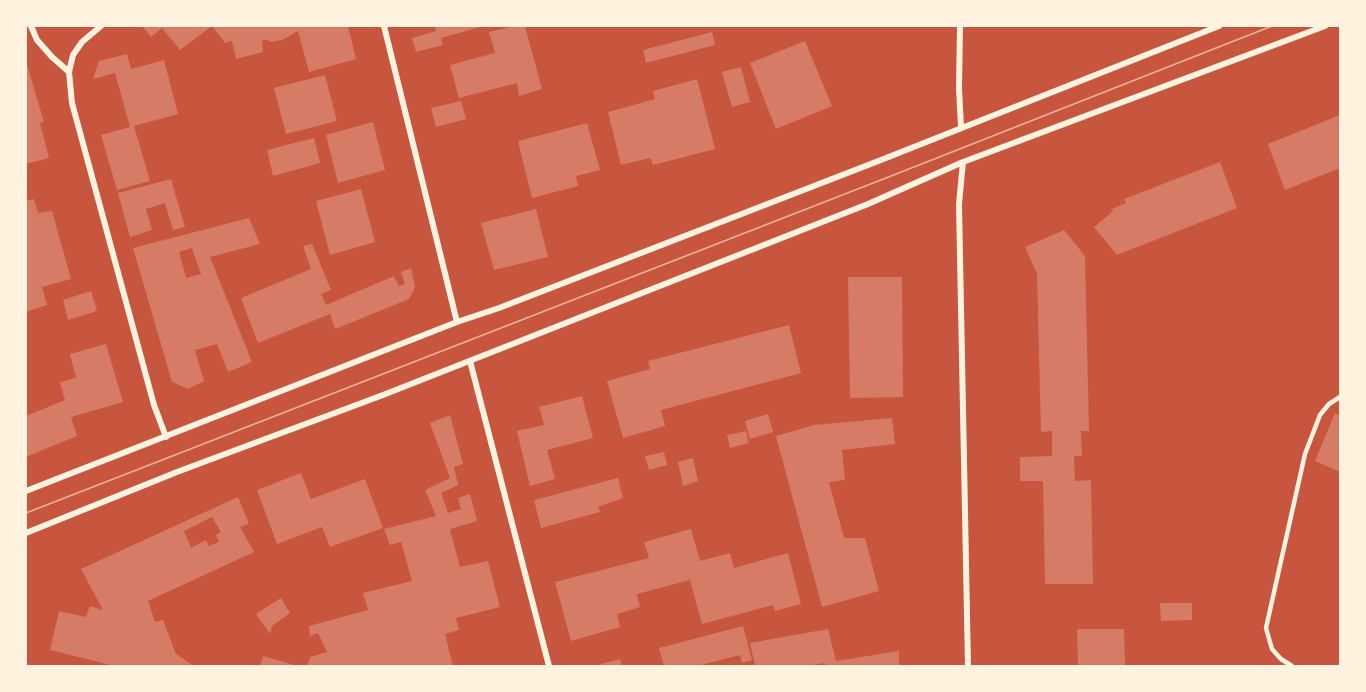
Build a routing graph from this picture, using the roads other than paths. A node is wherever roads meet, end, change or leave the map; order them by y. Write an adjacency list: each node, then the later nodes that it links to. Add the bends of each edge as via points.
1 (31, 26): 7 (street, via 37,40)
2 (101, 26): 7 (street, via 82,42)
3 (384, 26): 10 (street)
4 (960, 26): 8 (street)
5 (1220, 26): 8 (street)
6 (1325, 26): 9 (street)
7 (69, 72): 13 (street, via 72,103)
8 (961, 127): 10 (street)
9 (963, 162): 11 (street); 17 (street, via 959,204)
10 (457, 322): 13 (street)
11 (470, 361): 15 (street); 16 (street)
12 (1341, 397): 18 (lane, via 1320,415 1305,454 1266,628 1272,649)
13 (166, 437): 14 (street)
14 (26, 491)
15 (26, 533)
16 (549, 666)
17 (968, 666)
18 (1292, 666)

